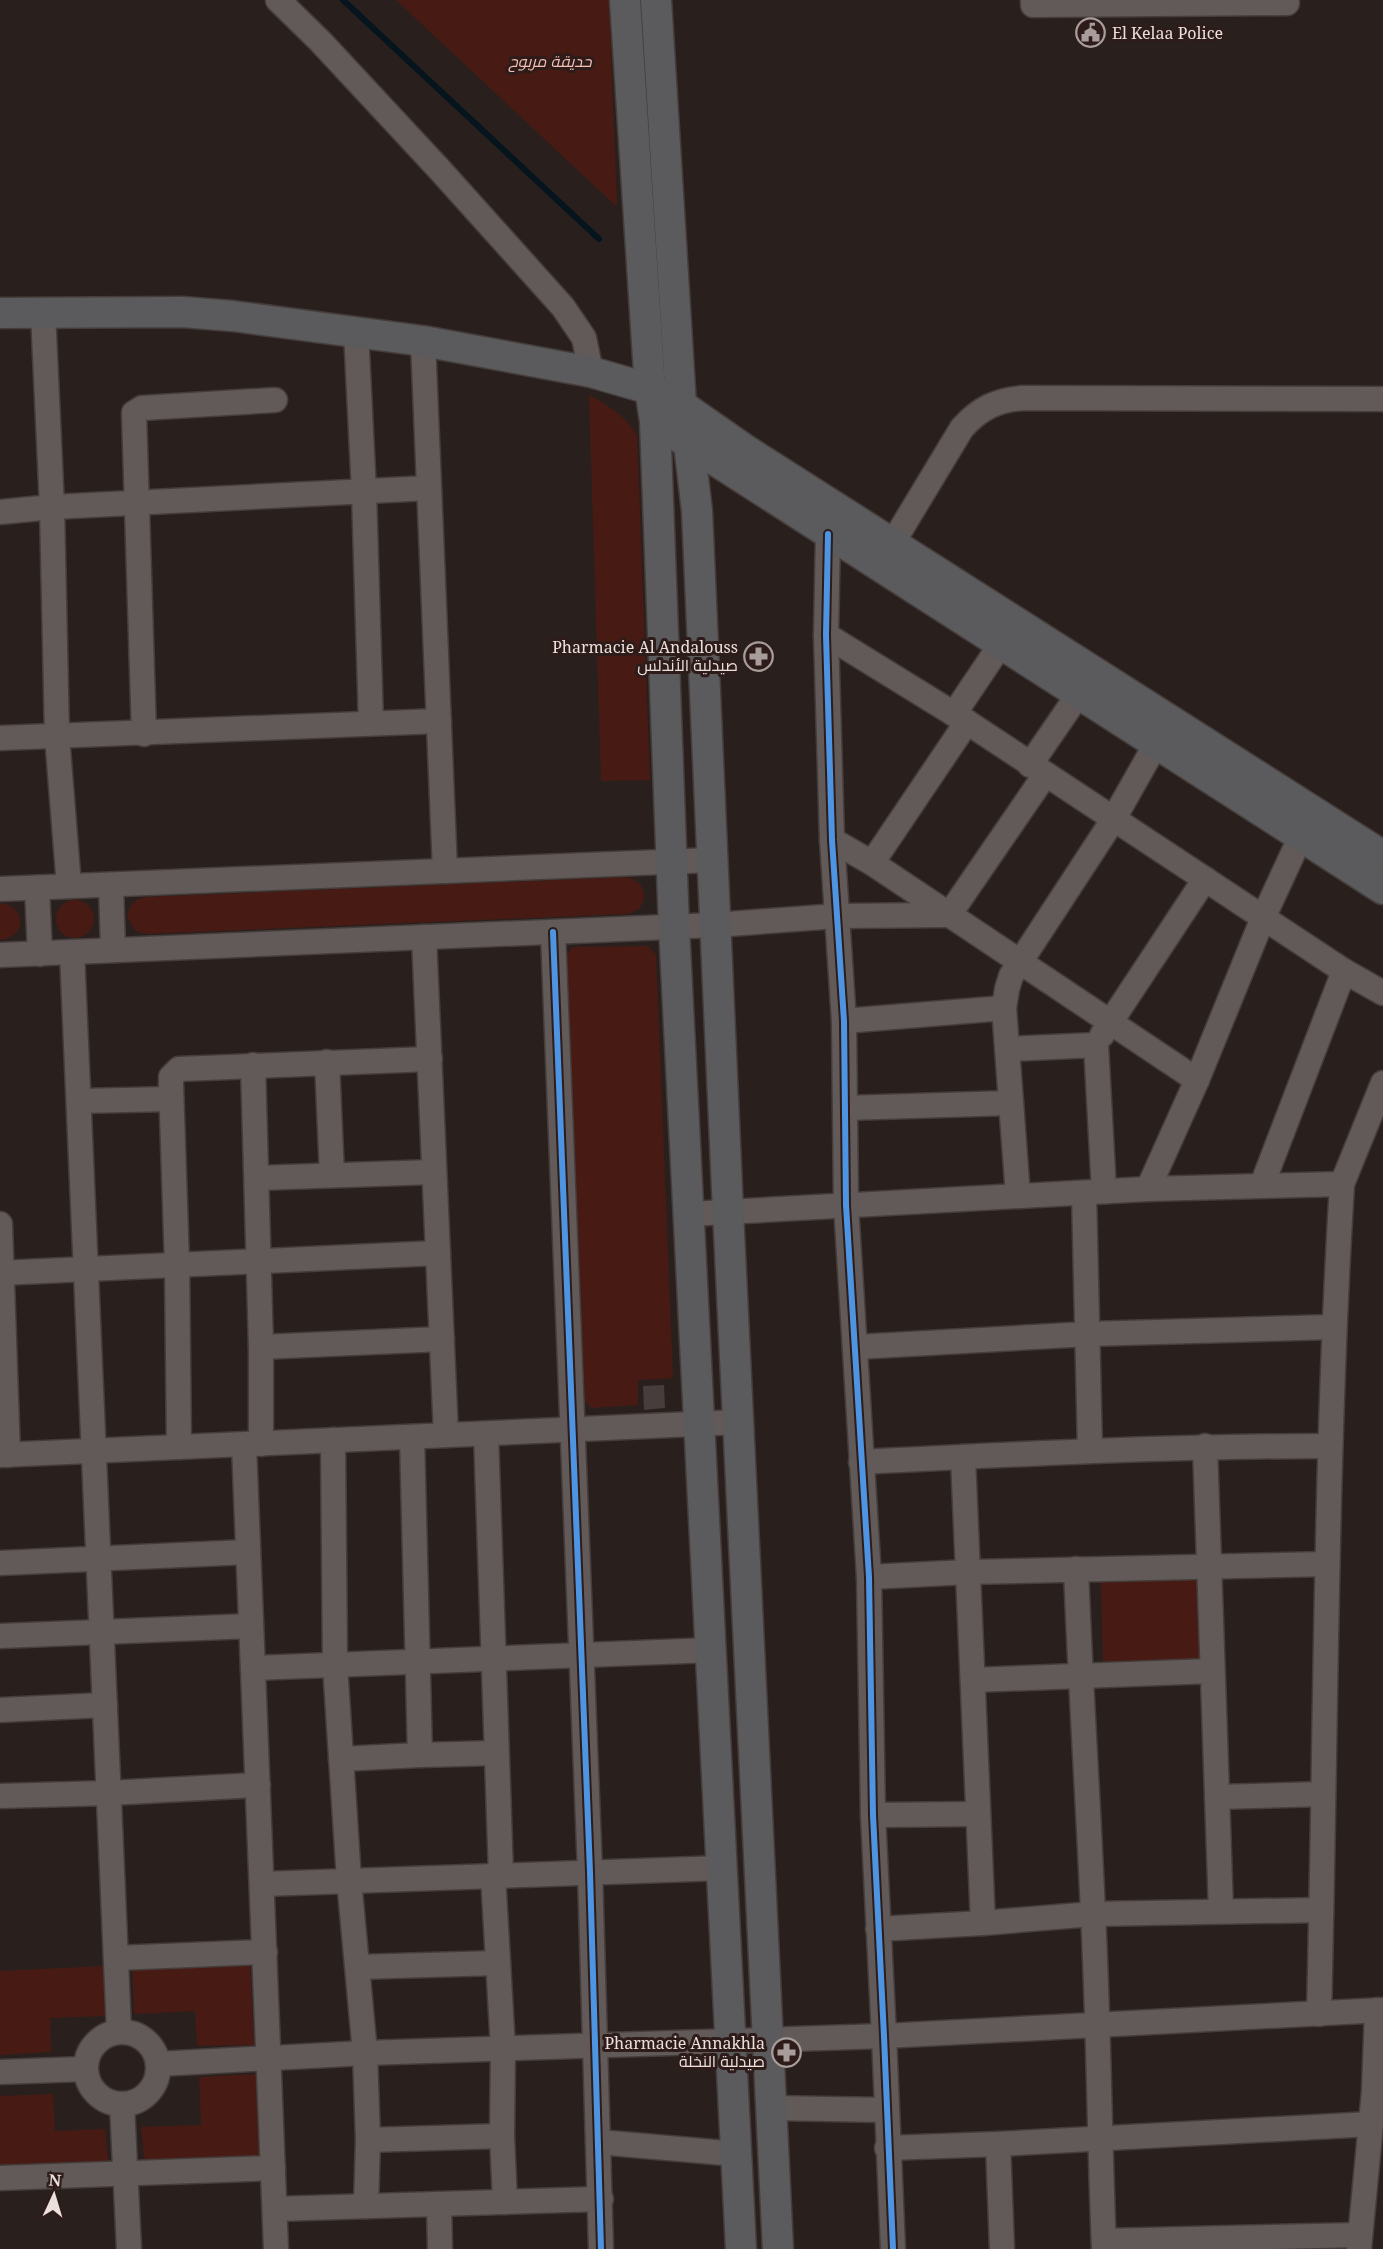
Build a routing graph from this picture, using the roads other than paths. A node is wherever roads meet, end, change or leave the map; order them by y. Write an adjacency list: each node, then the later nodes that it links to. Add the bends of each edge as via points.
1 (278, 0): 10 (street, via 440,170 563,307 584,338)
2 (625, 0): 11 (main road)
3 (656, 0): 14 (main road)
4 (1033, 0): 5 (street, via 1033,5)
5 (1287, 0)
6 (43, 312): 7 (main road); 8 (main road, via 182,312); 21 (street)
7 (0, 313)
8 (356, 332): 9 (main road); 19 (street)
9 (423, 341): 10 (main road); 18 (street)
10 (601, 375): 11 (main road); 15 (main road)
11 (650, 389): 14 (main road); 15 (main road)
12 (1383, 399): 25 (street, via 1023,398 996,402 962,428)
13 (275, 400): 20 (street, via 136,410 133,417)
14 (681, 405): 16 (main road); 25 (main road, via 747,452)
15 (655, 421): 16 (main road); 42 (main road)
16 (689, 444): 17 (main road); 22 (main road)
17 (738, 475): 22 (main road, via 706,491); 24 (main road)
18 (429, 488): 19 (street); 30 (street)
19 (364, 492): 20 (street); 31 (street)
20 (137, 502): 21 (street); 32 (street)
21 (52, 507): 23 (street); 33 (street)
22 (697, 511): 41 (main road)
23 (0, 512)
24 (828, 534): 26 (street); 27 (main road)
25 (892, 543): 40 (main road)
26 (826, 635): 29 (street); 39 (street)
27 (1001, 644): 28 (main road); 29 (street)
28 (1078, 695): 35 (main road); 36 (street)
29 (961, 718): 36 (street); 43 (street)
30 (439, 721): 31 (street); 44 (street)
31 (371, 723): 32 (street)
32 (144, 734): 33 (street)
33 (57, 736): 34 (street); 47 (street)
34 (0, 738)
35 (1156, 744): 37 (street); 38 (main road)
36 (1037, 770): 37 (street); 51 (street)
37 (1113, 820): 45 (street); 62 (street)
38 (1301, 836): 50 (main road); 53 (street)
39 (832, 840): 43 (street); 52 (street)
40 (1383, 856)
41 (712, 860): 42 (street); 54 (main road)
42 (673, 861): 44 (street); 55 (main road)
43 (872, 863): 51 (street)
44 (446, 871): 46 (street)
45 (1205, 879): 53 (street); 67 (street)
46 (111, 885): 47 (street); 58 (street)
47 (69, 886): 48 (street)
48 (37, 888): 49 (street); 60 (street)
49 (0, 889)
50 (1383, 889)
51 (949, 915): 52 (street); 62 (street)
52 (837, 916): 54 (street); 66 (street)
53 (1263, 918): 63 (street); 73 (street)
54 (715, 925): 55 (street); 88 (main road)
55 (674, 927): 56 (street); 89 (main road)
56 (553, 932): 57 (street); 103 (street)
57 (424, 937): 58 (street); 70 (street)
58 (113, 950): 59 (street)
59 (72, 952): 60 (street); 76 (street)
60 (40, 954): 61 (street)
61 (0, 956)
62 (1020, 962): 65 (street, via 1011,976); 67 (street)
63 (1344, 971): 64 (street); 83 (street)
64 (1383, 993)
65 (1004, 1008): 66 (street); 69 (street)
66 (844, 1021): 78 (street)
67 (1110, 1021): 68 (street); 73 (street)
68 (1096, 1045): 69 (street); 85 (street)
69 (1008, 1049): 77 (street)
70 (430, 1059): 71 (street); 79 (street)
71 (327, 1062): 72 (street); 80 (street)
72 (253, 1065): 75 (street, via 179,1069 171,1077); 81 (street)
73 (1197, 1080): 84 (street)
74 (1383, 1083): 82 (street)
75 (171, 1099): 76 (street); 93 (street)
76 (79, 1101): 94 (street)
77 (1011, 1103): 78 (street); 86 (street)
78 (845, 1108): 87 (street)
79 (434, 1172): 80 (street); 91 (street)
80 (332, 1175): 81 (street)
81 (256, 1178): 92 (street)
82 (1342, 1184): 83 (street); 96 (street)
83 (1262, 1185): 84 (street)
84 (1148, 1189): 85 (street)
85 (1094, 1192): 86 (street); 97 (street)
86 (1018, 1196): 87 (street)
87 (846, 1205): 88 (street); 100 (street)
88 (728, 1212): 89 (street); 101 (main road)
89 (689, 1214): 102 (main road)
90 (0, 1224): 95 (street)
91 (438, 1253): 92 (street); 98 (street)
92 (260, 1263): 93 (street); 99 (street)
93 (177, 1265): 94 (street); 111 (street)
94 (86, 1269): 95 (street); 113 (street)
95 (1, 1273): 114 (street)
96 (1333, 1327): 97 (street); 110 (street)
97 (1088, 1334): 100 (street); 112 (street)
98 (442, 1340): 99 (street); 105 (street)
99 (261, 1347): 108 (street)
100 (856, 1347): 116 (street)
101 (739, 1422): 102 (street); 168 (main road)
102 (701, 1424): 103 (street); 128 (main road)
103 (572, 1430): 104 (street); 129 (street)
104 (486, 1434): 105 (street); 130 (street)
105 (446, 1435): 106 (street)
106 (412, 1437): 107 (street); 131 (street)
107 (333, 1440): 108 (street); 132 (street)
108 (253, 1444): 111 (street); 117 (street)
109 (1205, 1446): 110 (street); 112 (street); 121 (street)
110 (1329, 1446): 120 (street)
111 (179, 1447): 113 (street)
112 (1090, 1450): 115 (street)
113 (94, 1451): 114 (street); 118 (street)
114 (4, 1455)
115 (963, 1457): 116 (street); 123 (street)
116 (861, 1462): 124 (street)
117 (248, 1552): 118 (street); 125 (street)
118 (99, 1558): 119 (street); 126 (street)
119 (0, 1563)
120 (1327, 1564): 121 (street); 144 (street)
121 (1208, 1567): 122 (street); 134 (street)
122 (1076, 1569): 123 (street); 135 (street)
123 (968, 1572): 124 (street); 136 (street)
124 (869, 1577): 148 (street)
125 (251, 1626): 126 (street); 133 (street)
126 (102, 1632): 127 (street); 137 (street)
127 (0, 1636)
128 (712, 1650): 129 (street); 149 (main road)
129 (582, 1656): 130 (street); 150 (street)
130 (494, 1659): 131 (street); 139 (street)
131 (416, 1662): 132 (street); 140 (street)
132 (335, 1665): 133 (street); 141 (street)
133 (253, 1668): 142 (street)
134 (1212, 1671): 135 (street); 146 (street)
135 (1079, 1675): 136 (street); 156 (street)
136 (973, 1680): 147 (street)
137 (105, 1705): 138 (street); 143 (street)
138 (0, 1710)
139 (496, 1754): 140 (street); 151 (street)
140 (420, 1755): 141 (street)
141 (341, 1759): 152 (street)
142 (258, 1785): 143 (street); 153 (street)
143 (109, 1793): 145 (street); 160 (street)
144 (1323, 1794): 146 (street); 154 (street)
145 (0, 1796)
146 (1217, 1797): 155 (street)
147 (978, 1814): 148 (street); 157 (street)
148 (873, 1815): 158 (street)
149 (723, 1868): 150 (street); 169 (main road)
150 (590, 1872): 151 (street); 170 (street)
151 (497, 1875): 152 (street); 161 (street)
152 (349, 1880): 153 (street); 162 (street)
153 (262, 1884): 159 (street)
154 (1322, 1910): 155 (street); 164 (street)
155 (1221, 1911): 156 (street)
156 (1093, 1914): 157 (street); 165 (street)
157 (983, 1923): 158 (street)
158 (878, 1929): 167 (street)
159 (265, 1952): 160 (street); 173 (street)
160 (116, 1958): 166 (street)
161 (498, 1963): 162 (street); 171 (street)
162 (358, 1967): 172 (street)
163 (1380, 2010): 164 (street); 180 (street)
164 (1319, 2014): 165 (street)
165 (1098, 2023): 167 (street); 182 (street)
166 (119, 2031): 174 (street, via 131,2032 149,2044); 175 (street, via 108,2034 91,2048)
167 (884, 2036): 168 (street); 179 (street)
168 (768, 2038): 169 (street); 178 (main road)
169 (731, 2040): 170 (street); 187 (main road)
170 (594, 2045): 171 (street); 184 (street)
171 (503, 2049): 172 (street); 181 (street)
172 (365, 2053): 173 (street); 183 (street)
173 (269, 2058): 174 (street); 188 (street)
174 (158, 2064): 177 (street, via 153,2087 145,2096)
175 (85, 2069): 176 (street); 177 (street, via 87,2080 101,2098)
176 (0, 2072)
177 (123, 2104): 189 (street)
178 (771, 2108): 179 (street); 203 (main road)
179 (886, 2110): 186 (street)
180 (1371, 2124): 182 (street); 196 (street)
181 (502, 2136): 183 (street); 192 (street)
182 (1099, 2139): 185 (street); 197 (street)
183 (368, 2140): 194 (street)
184 (598, 2142): 187 (street); 191 (street)
185 (998, 2144): 186 (street); 205 (street)
186 (887, 2148): 204 (street)
187 (737, 2154): 202 (main road)
188 (273, 2168): 189 (street); 195 (street)
189 (126, 2173): 190 (street); 198 (street)
190 (0, 2178)
191 (601, 2199): 192 (street); 201 (street)
192 (505, 2202): 193 (street)
193 (439, 2204): 194 (street); 200 (street)
194 (366, 2206): 195 (street)
195 (275, 2209): 199 (street)
196 (1360, 2242): 197 (street)
197 (1104, 2245)
198 (129, 2249)
199 (276, 2249)
200 (440, 2249)
201 (601, 2249)
202 (741, 2249)
203 (777, 2249)
204 (892, 2249)
205 (1002, 2249)

